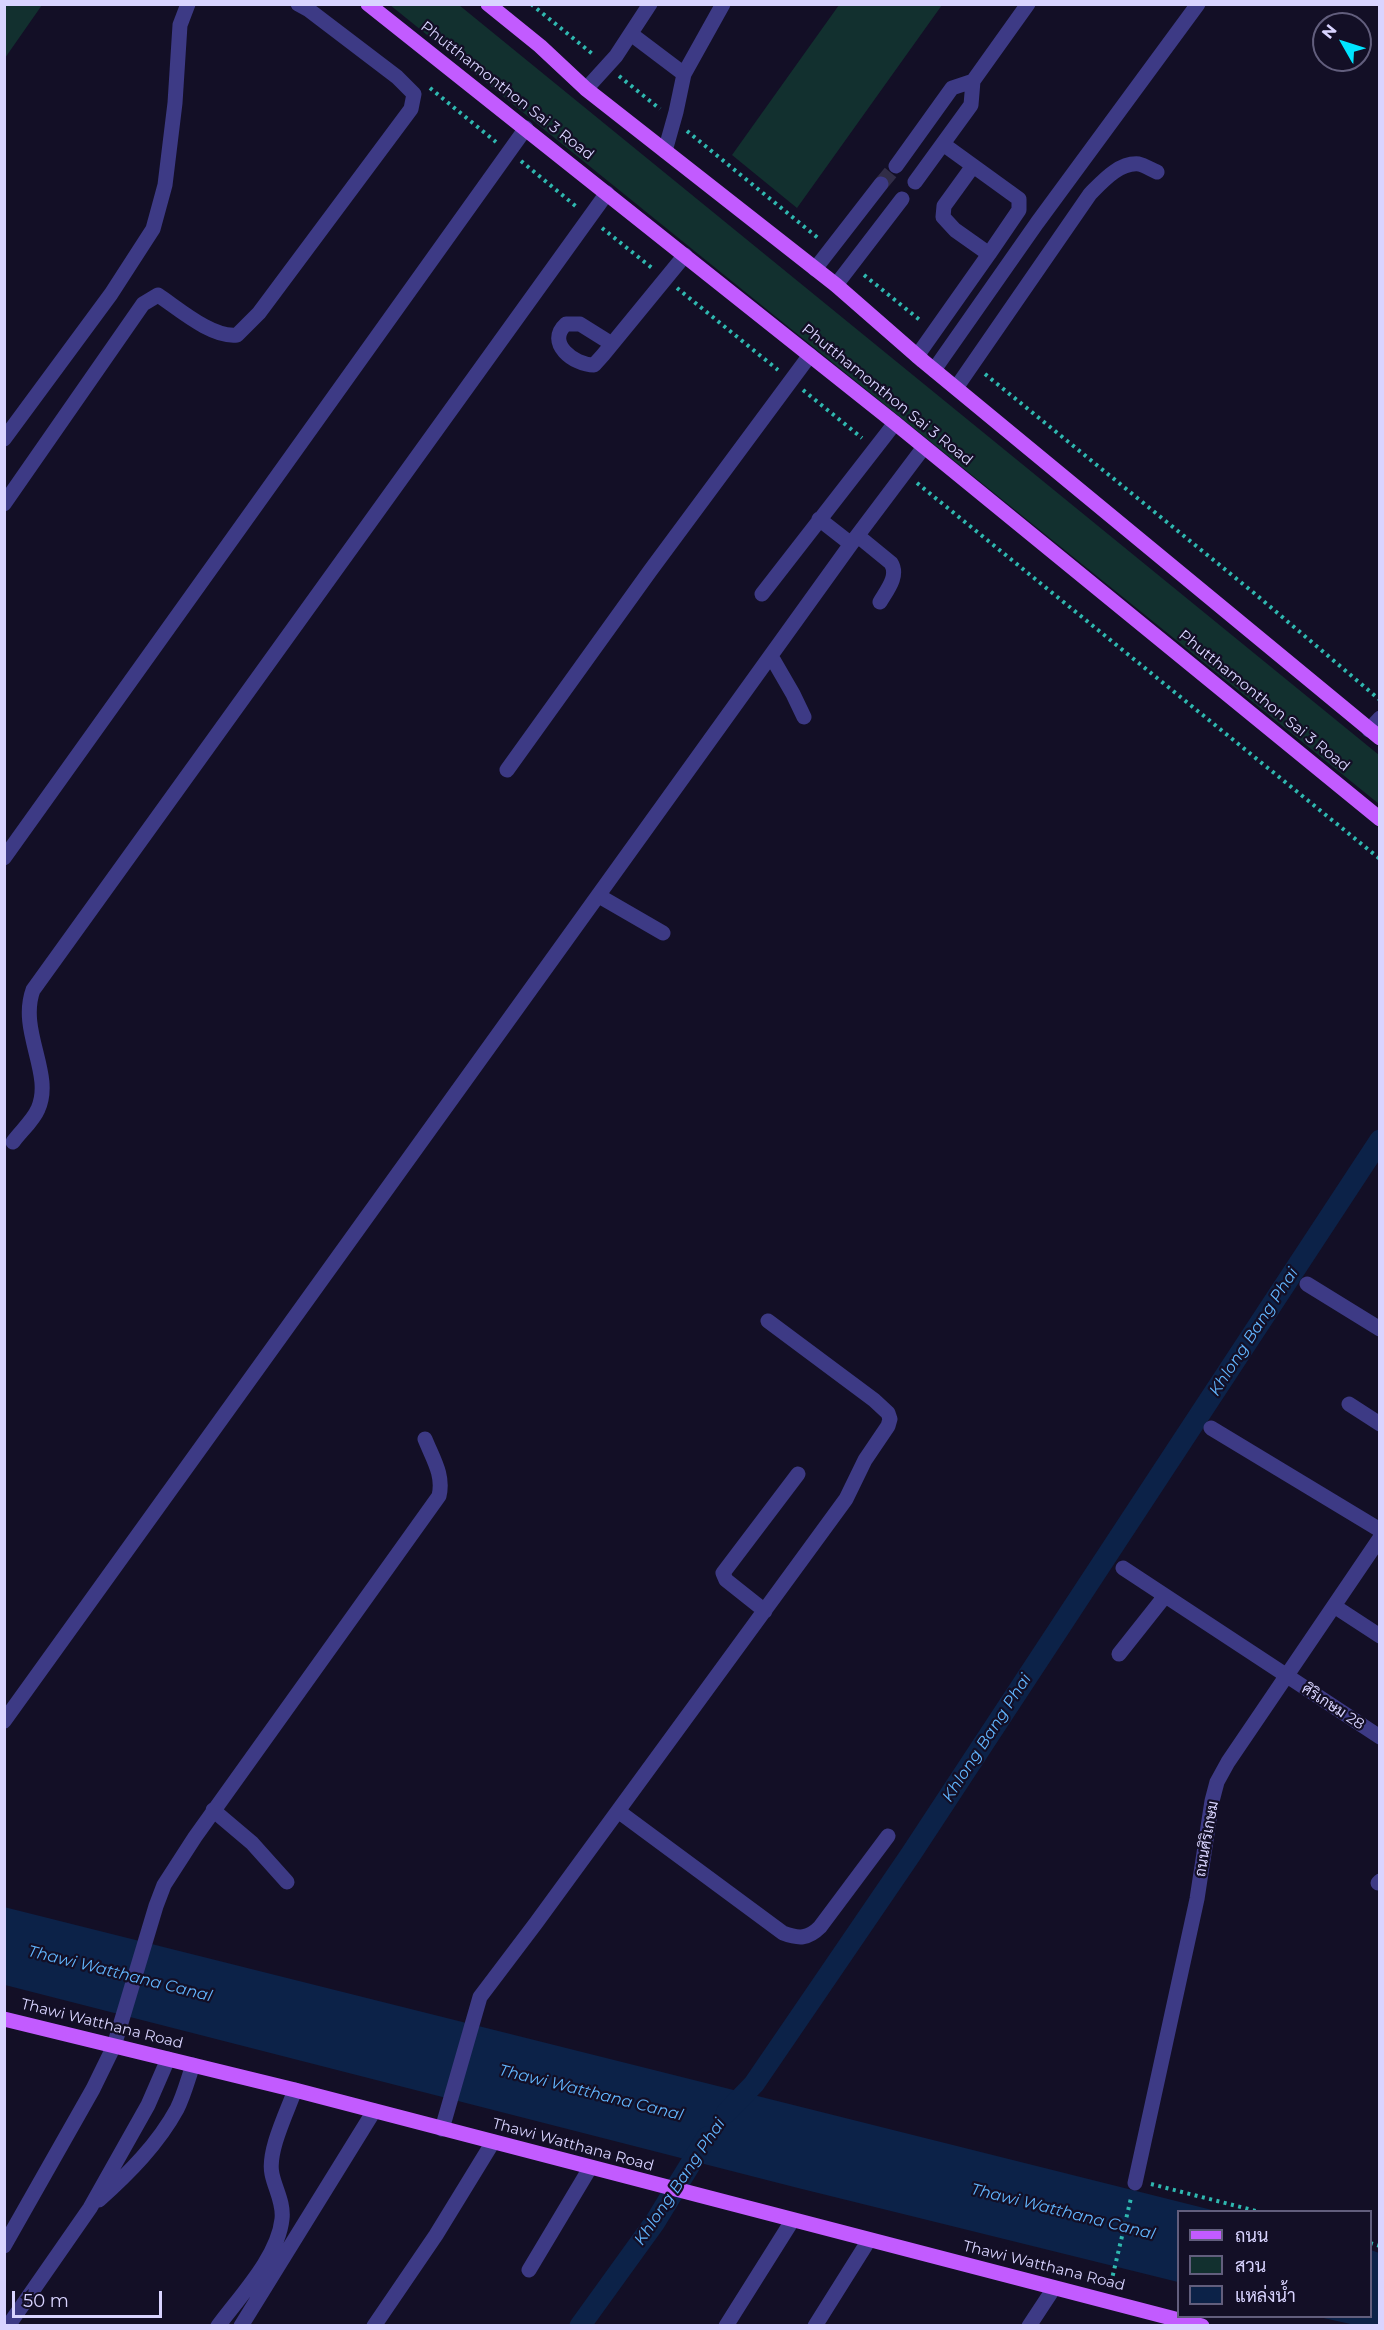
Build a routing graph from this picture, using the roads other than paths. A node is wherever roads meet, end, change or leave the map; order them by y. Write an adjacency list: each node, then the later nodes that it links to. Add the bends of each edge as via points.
1 (188, 4): 33 (street, via 180,25 165,185 153,229 111,294)
2 (298, 4): 35 (street, via 397,77 414,94 411,109 259,313 237,335 226,336 209,328 158,295 142,304)
3 (368, 4): 13 (main road, Phutthamonthon Sai 3 Road)
4 (488, 4): 12 (main road)
5 (650, 4): 9 (street)
6 (723, 4): 10 (street)
7 (1028, 4): 11 (street)
8 (1198, 4): 30 (street, via 1036,223)
9 (631, 34): 10 (street); 12 (street)
10 (684, 74): 15 (street)
11 (974, 81): 14 (street, via 971,105); 16 (street, via 952,88)
12 (586, 89): 15 (main road)
13 (526, 128): 21 (main road, Phutthamonthon Sai 3 Road); 46 (street)
14 (943, 144): 17 (street); 19 (street)
15 (664, 151): 25 (main road)
16 (896, 166)
17 (973, 166): 23 (street, via 944,206 943,217); 23 (street, via 1020,203)
18 (1157, 172): 31 (street, via 1138,164 1128,166 1114,171 1090,194)
19 (915, 182)
20 (881, 184): 25 (street)
21 (607, 193): 24 (main road, Phutthamonthon Sai 3 Road); 49 (street, via 33,990 29,1003 30,1035 42,1094 38,1110)
22 (902, 199): 26 (street)
23 (989, 254): 29 (street)
24 (685, 255): 27 (street); 28 (main road, Phutthamonthon Sai 3 Road)
25 (815, 269): 26 (main road)
26 (836, 285): 29 (main road)
27 (612, 344)
28 (810, 355): 32 (main road, Phutthamonthon Sai 3 Road); 44 (street)
29 (917, 356): 30 (main road)
30 (934, 370): 31 (main road)
31 (956, 388): 43 (main road)
32 (895, 423): 34 (main road, Phutthamonthon Sai 3 Road); 36 (street)
33 (4, 439)
34 (924, 447): 37 (street); 45 (main road, Phutthamonthon Sai 3 Road)
35 (4, 504)
36 (819, 519): 37 (street); 38 (street)
37 (855, 540): 39 (street, via 895,569); 40 (street)
38 (762, 594)
39 (880, 602)
40 (771, 656): 41 (street); 47 (street)
41 (804, 717)
42 (1380, 718): 43 (street)
43 (1375, 734)
44 (507, 770)
45 (1380, 819)
46 (4, 858)
47 (599, 896): 48 (street); 67 (street)
48 (663, 933)
49 (13, 1142)
50 (1307, 1284): 52 (street)
51 (768, 1321): 63 (street, via 874,1400 890,1419 846,1499)
52 (1380, 1329)
53 (1349, 1404): 54 (street)
54 (1380, 1424)
55 (1211, 1428): 58 (street)
56 (425, 1439): 69 (street, via 440,1473 439,1496)
57 (798, 1474): 63 (street, via 723,1574)
58 (1380, 1530)
59 (1380, 1538): 62 (street, ถนนศิริเกษม)
60 (1123, 1568): 61 (street, ศิริเกษม 28)
61 (1165, 1596): 65 (street); 66 (street, ศิริเกษม 28)
62 (1334, 1606): 64 (street); 66 (street, ถนนศิริเกษม)
63 (765, 1611): 70 (street)
64 (1380, 1636)
65 (1119, 1654)
66 (1286, 1677): 68 (street, ศิริเกษม 28); 82 (street, ถนนศิริเกษม, via 1217,1782 1197,1899)
67 (4, 1721)
68 (1380, 1737)
69 (213, 1810): 72 (street, via 252,1843); 74 (street, via 164,1886)
70 (618, 1811): 71 (street, via 783,1933 802,1938 820,1927); 79 (street, via 480,1997)
71 (888, 1836)
72 (287, 1882)
73 (4, 2019): 74 (main road, Thawi Watthana Road)
74 (114, 2046): 75 (main road, Thawi Watthana Road); 86 (street)
75 (168, 2059): 76 (main road, Thawi Watthana Road); 83 (street, via 148,2105)
76 (193, 2065): 77 (main road, Thawi Watthana Road); 83 (street, via 178,2106 164,2130 128,2174)
77 (295, 2090): 78 (main road, Thawi Watthana Road); 90 (street, via 271,2158 282,2218 276,2241 267,2260)
78 (374, 2111): 79 (main road, Thawi Watthana Road); 91 (street)
79 (442, 2129): 80 (main road, Thawi Watthana Road)
80 (493, 2142): 81 (main road, Thawi Watthana Road); 92 (street)
81 (590, 2168): 84 (main road, Thawi Watthana Road); 87 (street)
82 (1135, 2181)
83 (90, 2208): 89 (street)
84 (792, 2221): 85 (main road, Thawi Watthana Road); 93 (street)
85 (869, 2240): 88 (main road, Thawi Watthana Road); 94 (street)
86 (4, 2246)
87 (529, 2270)
88 (1054, 2288): 95 (street); 96 (main road, Thawi Watthana Road)
89 (8, 2325)
90 (218, 2325)
91 (241, 2325)
92 (374, 2325)
93 (726, 2325)
94 (815, 2325)
95 (1029, 2325)
96 (1202, 2325)

